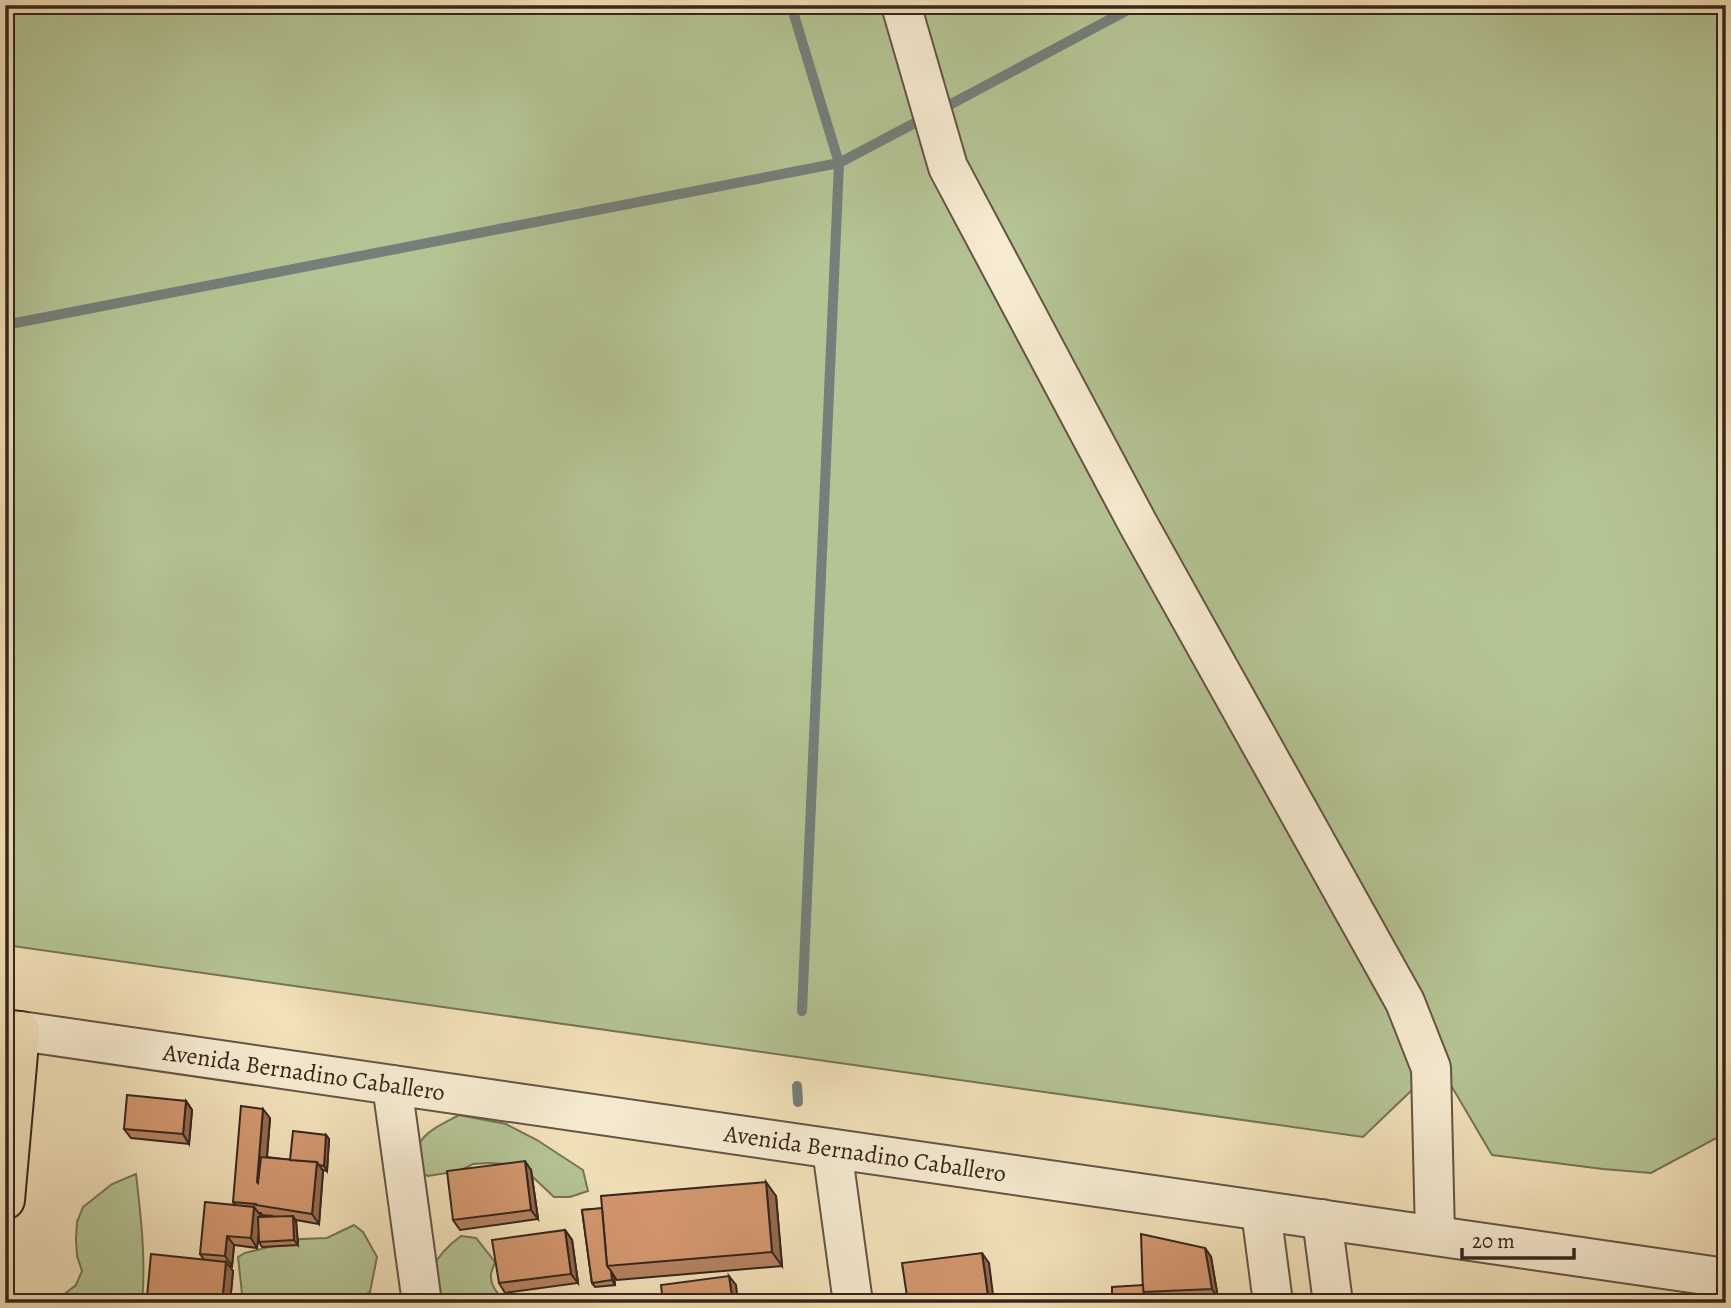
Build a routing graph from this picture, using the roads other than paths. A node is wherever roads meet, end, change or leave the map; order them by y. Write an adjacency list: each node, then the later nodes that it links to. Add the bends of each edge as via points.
1 (901, 5): 9 (street, via 948,167 1138,524 1405,1002 1431,1068)
2 (12, 1030): 3 (main road); 4 (street, Avenida Bernadino Caballero)
3 (10, 1083): 6 (main road)
4 (392, 1085): 5 (street, Avenida Bernadino Caballero); 11 (street)
5 (832, 1149): 7 (street, Avenida Bernadino Caballero); 12 (street)
6 (5, 1200)
7 (1261, 1211): 8 (street, Avenida Bernadino Caballero); 13 (street)
8 (1322, 1219): 9 (street, Avenida Bernadino Caballero); 14 (street)
9 (1435, 1235): 10 (street, Avenida Bernadino Caballero)
10 (1726, 1278)
11 (422, 1303)
12 (853, 1303)
13 (1273, 1303)
14 (1333, 1303)

